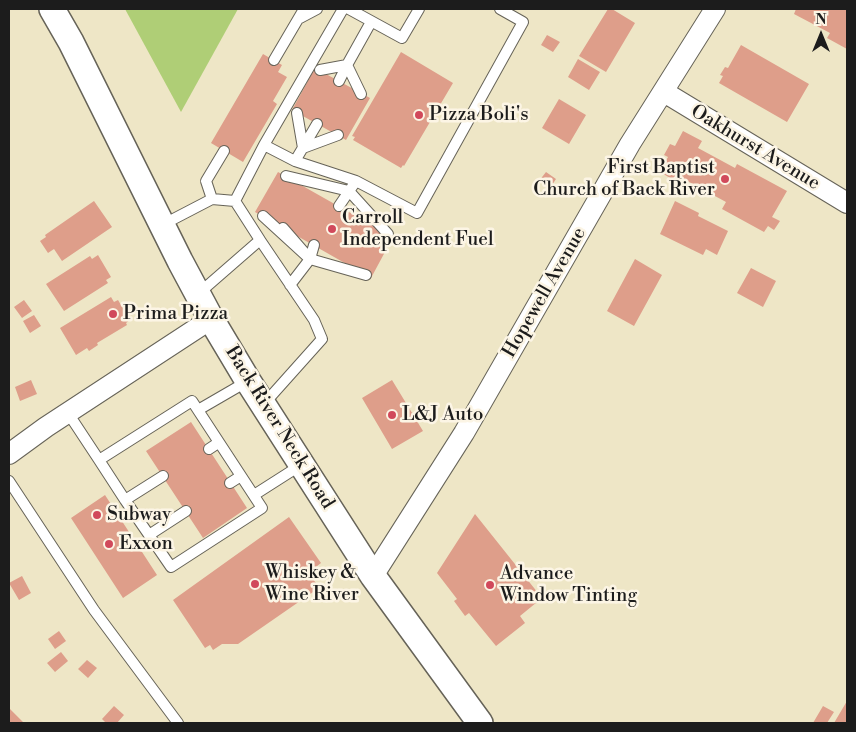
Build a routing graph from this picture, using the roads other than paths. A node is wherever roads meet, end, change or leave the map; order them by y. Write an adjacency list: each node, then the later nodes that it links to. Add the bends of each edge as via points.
1 (52, 9): 34 (street, Back River Neck Road)
2 (304, 9): 9 (lane)
3 (317, 9): 9 (lane)
4 (342, 9): 20 (lane)
5 (349, 9): 10 (lane)
6 (419, 9): 10 (lane, via 402,38)
7 (500, 9): 25 (lane, via 523,22 417,212)
8 (715, 9): 15 (street, Hopewell Avenue)
9 (299, 18): 11 (lane)
10 (371, 22): 12 (lane)
11 (274, 60)
12 (347, 65): 13 (lane); 14 (lane); 16 (lane)
13 (320, 70)
14 (338, 81)
15 (664, 92): 30 (street, Oakhurst Avenue); 62 (street, Hopewell Avenue, via 630,144 464,433)
16 (361, 94)
17 (297, 113): 21 (lane)
18 (317, 124): 21 (lane)
19 (338, 135): 21 (lane)
20 (264, 145): 23 (lane); 29 (lane)
21 (303, 148): 23 (lane)
22 (224, 150): 28 (lane, via 206,181)
23 (295, 161): 25 (lane)
24 (286, 176): 27 (lane)
25 (356, 181): 27 (lane)
26 (306, 188): 27 (lane)
27 (349, 190): 31 (lane); 33 (lane); 36 (lane)
28 (212, 199): 29 (lane); 34 (lane)
29 (234, 201): 37 (lane)
30 (847, 203)
31 (339, 206)
32 (263, 216): 39 (lane)
33 (370, 224)
34 (162, 225): 43 (street, Back River Neck Road)
35 (283, 228): 39 (lane)
36 (388, 234)
37 (260, 240): 42 (lane); 43 (lane)
38 (314, 245): 39 (lane)
39 (310, 259): 40 (lane); 41 (lane); 42 (lane)
40 (346, 264)
41 (366, 274)
42 (290, 285): 46 (lane, via 314,320 322,339)
43 (198, 294): 44 (street, Back River Neck Road)
44 (211, 319): 45 (street, Back River Neck Road); 48 (street)
45 (248, 381): 46 (street, Back River Neck Road); 47 (lane)
46 (263, 405): 53 (street, Back River Neck Road)
47 (198, 410): 49 (lane); 52 (lane, via 192,401)
48 (68, 413): 51 (street); 52 (lane)
49 (218, 443): 50 (lane); 55 (lane)
50 (209, 448)
51 (9, 454)
52 (99, 460): 59 (lane)
53 (301, 464): 58 (lane); 62 (street, Back River Neck Road)
54 (163, 476): 59 (lane)
55 (240, 476): 57 (lane); 58 (lane)
56 (9, 481): 63 (lane, via 94,610)
57 (230, 482)
58 (254, 496): 61 (lane, via 262,508 171,567)
59 (126, 500): 61 (lane)
60 (186, 511): 61 (lane)
61 (149, 535)
62 (373, 576): 64 (street, Back River Neck Road)
63 (178, 723)
64 (480, 723)

